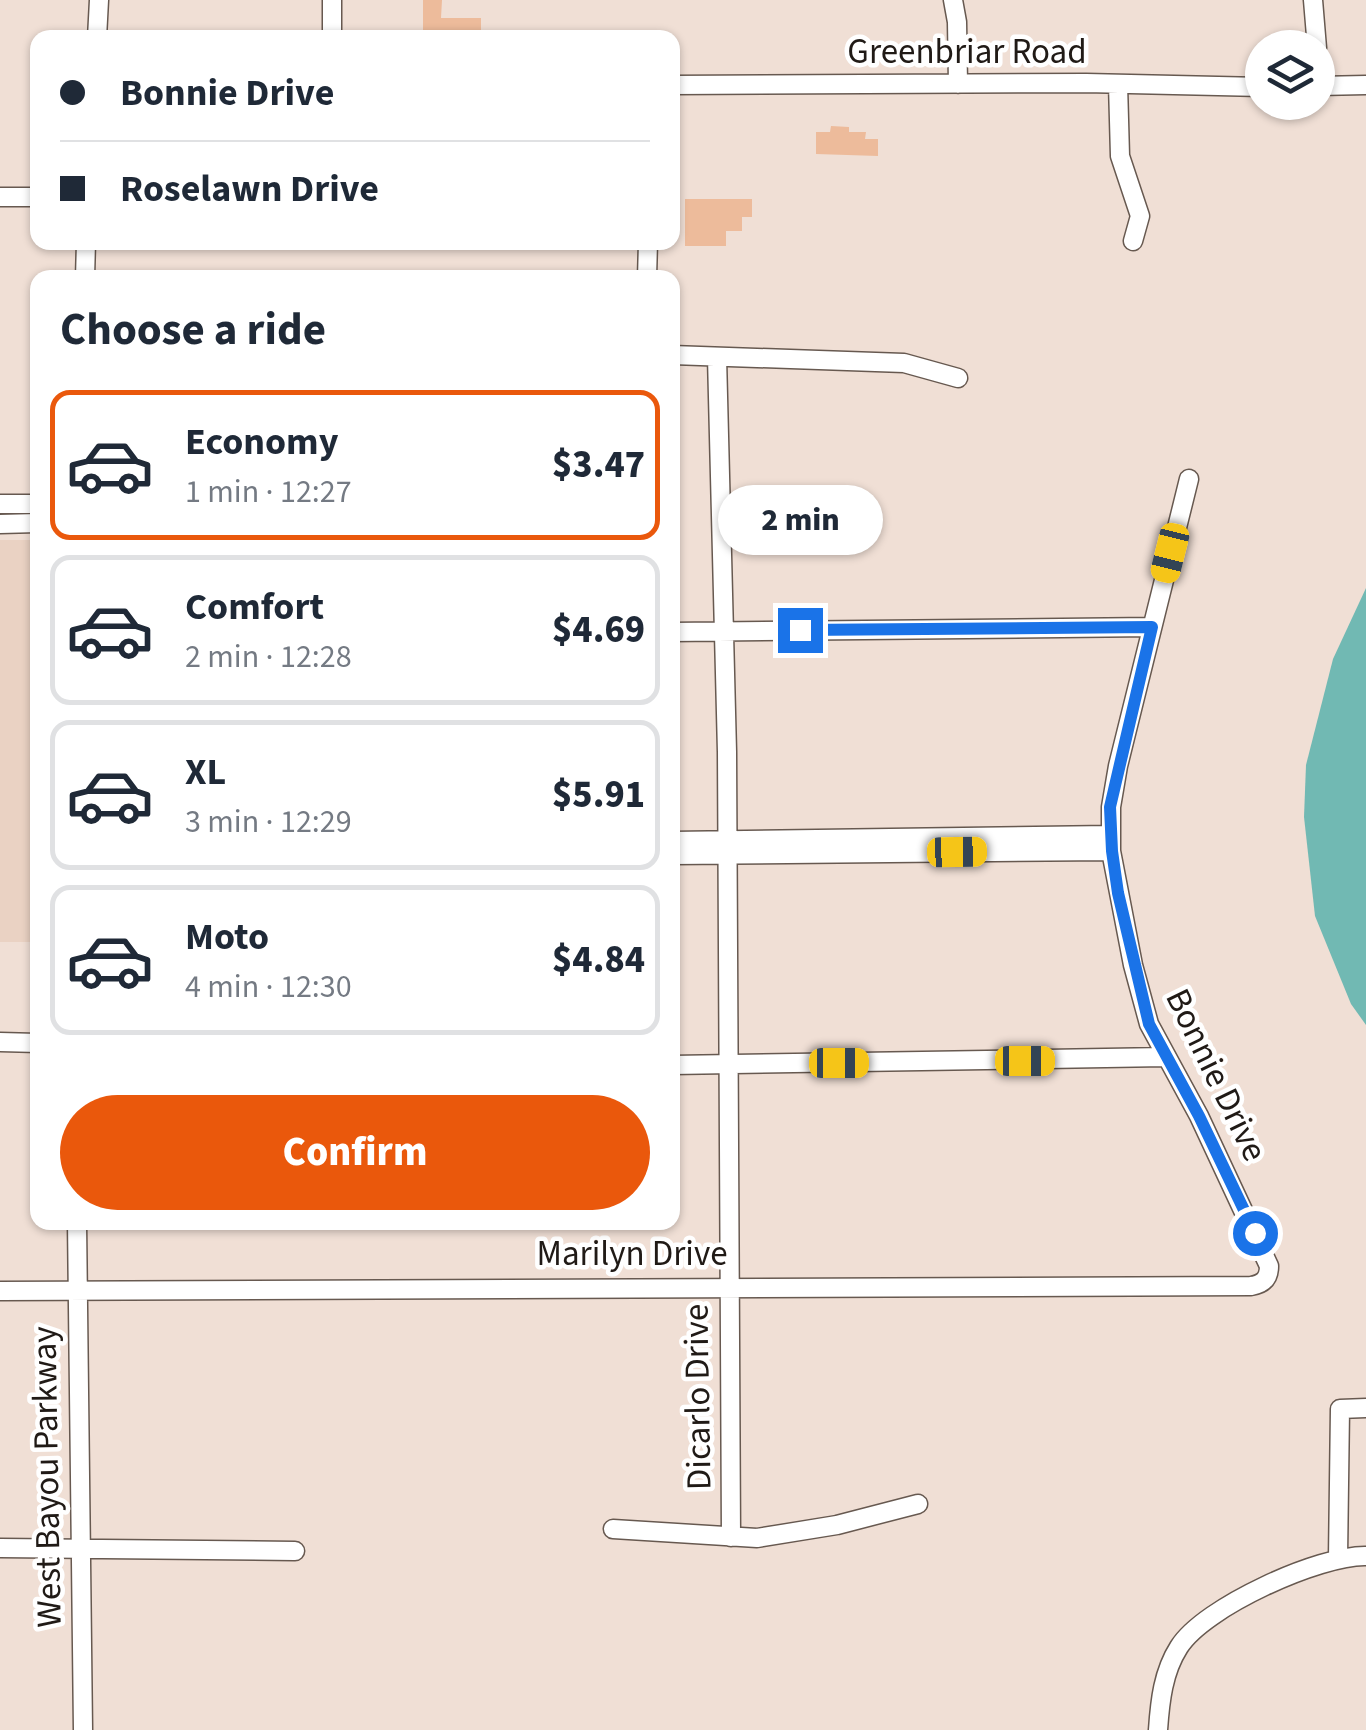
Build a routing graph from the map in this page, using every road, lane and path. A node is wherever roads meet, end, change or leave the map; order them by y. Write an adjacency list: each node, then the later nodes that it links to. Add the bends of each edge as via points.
1 (100, 0): 5 (street)
2 (332, 0): 6 (street)
3 (952, 0): 8 (street)
4 (1313, 0): 7 (street)
5 (98, 30)
6 (332, 30)
7 (1316, 30)
8 (958, 84): 9 (street, Greenbriar Road); 10 (street, Greenbriar Road)
9 (1118, 84): 13 (street, Greenbriar Road); 16 (street, via 1120,156 1140,216)
10 (680, 85)
11 (1335, 86): 12 (street)
12 (1366, 86)
13 (1245, 87)
14 (0, 197): 15 (street)
15 (30, 197)
16 (1133, 240)
17 (680, 355): 18 (street)
18 (717, 357): 19 (street, via 904,362); 26 (street, Dicarlo Drive)
19 (958, 378)
20 (1189, 479): 25 (street, Bonnie Drive)
21 (0, 504): 22 (street)
22 (30, 504)
23 (30, 523): 24 (street)
24 (0, 524)
25 (1152, 627): 26 (street); 29 (street, Bonnie Drive, via 1110,807)
26 (723, 630): 27 (street); 30 (street, Dicarlo Drive)
27 (680, 632)
28 (680, 841): 30 (street)
29 (1111, 843): 30 (street); 34 (street, Bonnie Drive, via 1142,1001)
30 (725, 847): 31 (street); 35 (street, Dicarlo Drive)
31 (680, 854)
32 (0, 1042): 33 (street)
33 (30, 1043)
34 (1166, 1058): 35 (street); 38 (street, Bonnie Drive, via 1269,1266)
35 (728, 1064): 36 (street); 39 (street, Dicarlo Drive)
36 (680, 1065)
37 (77, 1230): 40 (street, West Bayou Parkway)
38 (1263, 1282): 39 (street, Marilyn Drive)
39 (729, 1287): 40 (street, Marilyn Drive); 45 (street, Dicarlo Drive)
40 (78, 1290): 41 (street, Marilyn Drive); 47 (street, West Bayou Parkway)
41 (0, 1291)
42 (1366, 1408): 50 (street, via 1340,1409)
43 (918, 1504): 45 (street, via 818,1528)
44 (613, 1529): 45 (street)
45 (731, 1537)
46 (0, 1548): 47 (street)
47 (80, 1548): 48 (street); 51 (street, West Bayou Parkway)
48 (295, 1551)
49 (1366, 1556): 50 (street)
50 (1338, 1558): 52 (street, via 1256,1592 1184,1640 1164,1680)
51 (83, 1730)
52 (1158, 1730)

